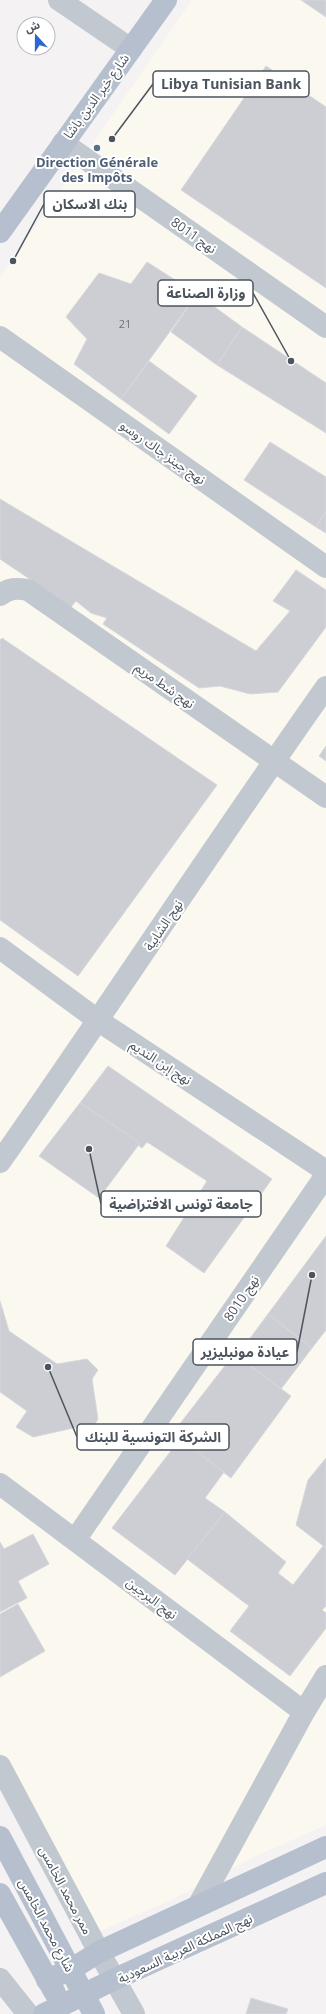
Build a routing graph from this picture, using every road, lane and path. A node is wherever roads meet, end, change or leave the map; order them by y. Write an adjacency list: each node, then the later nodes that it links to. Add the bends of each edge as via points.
1 (59, 0): 3 (street)
2 (166, 0): 3 (main road, شارع خير الدين باشا)
3 (130, 49): 4 (main road, شارع خير الدين باشا)
4 (63, 143): 5 (main road, شارع خير الدين باشا); 6 (street, نهج 8011)
5 (2, 226)
6 (326, 327)
7 (0, 337): 8 (street, نهج جينز جاك روسو)
8 (326, 567)
9 (0, 595): 11 (street, نهج شط مريم, via 7,590 18,588 28,590)
10 (326, 687): 11 (street, نهج الشابية)
11 (274, 761): 12 (street, نهج شط مريم); 14 (street, نهج الشابية)
12 (326, 797)
13 (0, 948): 14 (street, نهج إبن النديم)
14 (99, 1021): 15 (street, نهج الشابية); 16 (street, نهج إبن النديم)
15 (0, 1162)
16 (326, 1171)
17 (326, 1175): 19 (street, نهج 8010)
18 (0, 1484): 19 (street, نهج البرجين)
19 (75, 1540): 21 (street, نهج البرجين)
20 (326, 1676): 21 (street)
21 (304, 1712): 27 (street)
22 (0, 1766): 28 (street, ممر محمد الخامس)
23 (0, 1837): 29 (main road, شارع محمد الخامس)
24 (326, 1847): 27 (main road)
25 (326, 1883): 31 (main road, نهج المملكة العربية السعودية)
26 (0, 1894): 32 (main road, شارع محمد الخامس)
27 (198, 1906): 28 (main road)
28 (99, 1952): 29 (main road); 31 (street, ممر محمد الخامس)
29 (70, 1970): 32 (main road); 33 (main road, شارع محمد الخامس)
30 (0, 1979): 35 (street)
31 (115, 1979): 33 (main road, نهج المملكة العربية السعودية); 36 (street, ممر محمد الخامس)
32 (47, 1980): 34 (main road, شارع محمد الخامس)
33 (89, 2005): 34 (main road, نهج المملكة العربية السعودية)
34 (58, 2011)
35 (28, 2014)
36 (134, 2014)

